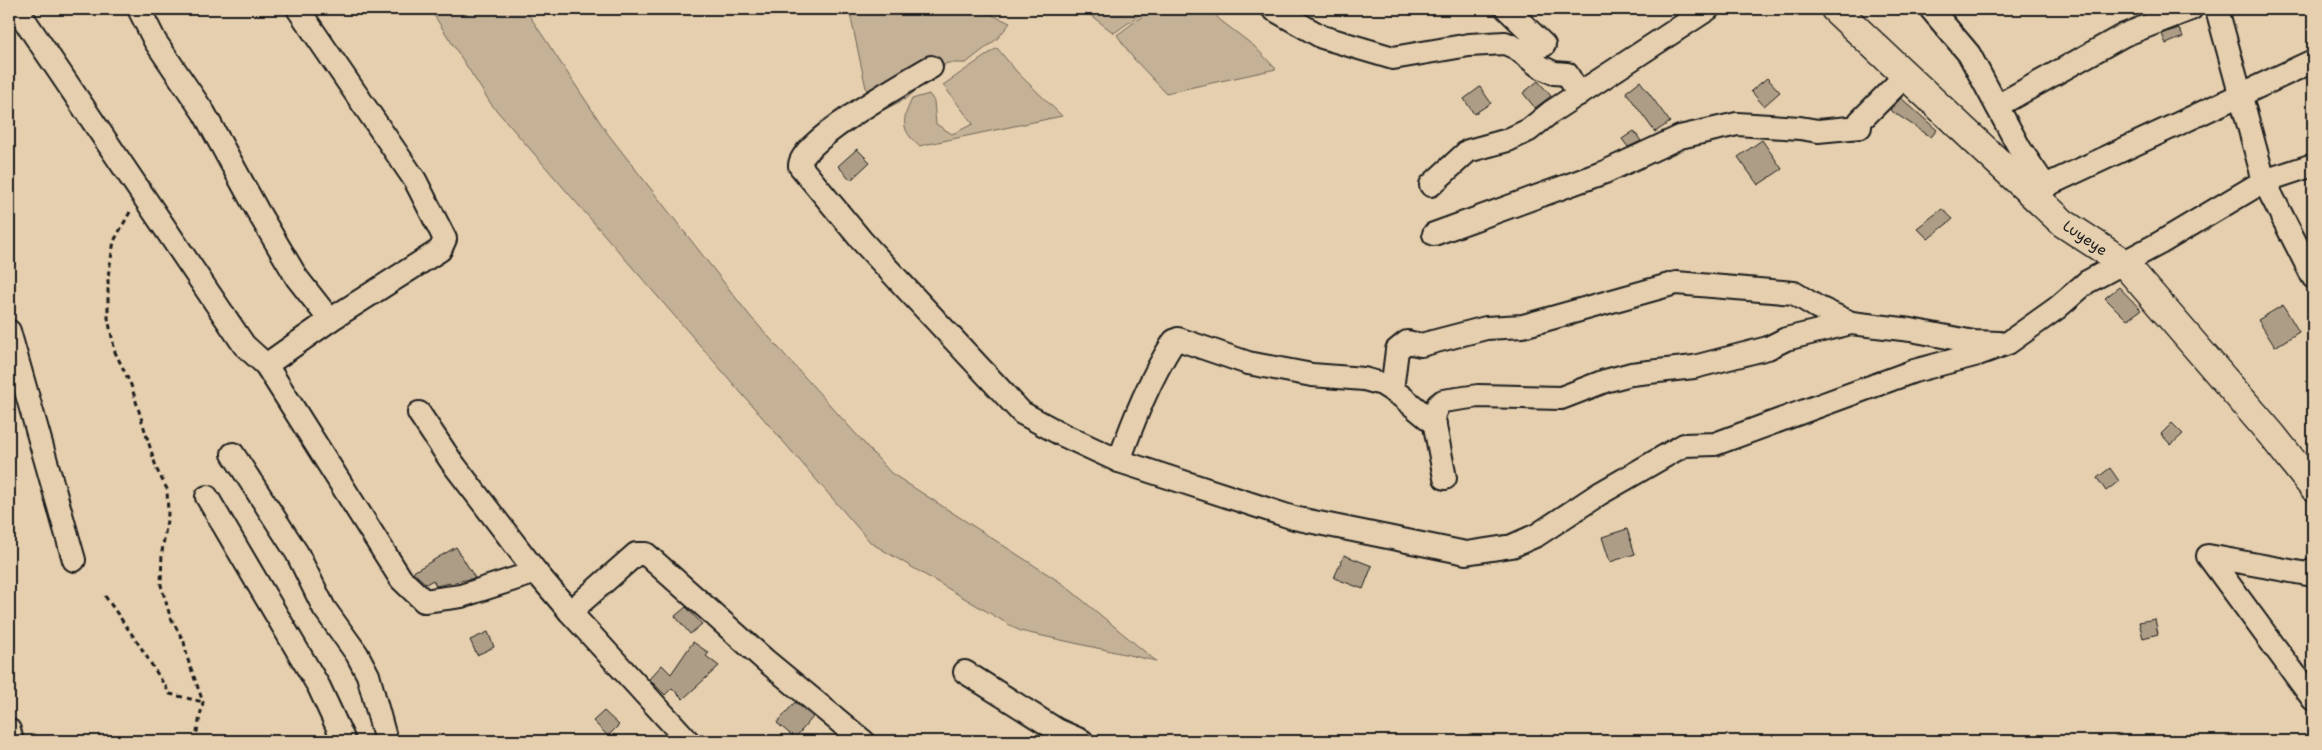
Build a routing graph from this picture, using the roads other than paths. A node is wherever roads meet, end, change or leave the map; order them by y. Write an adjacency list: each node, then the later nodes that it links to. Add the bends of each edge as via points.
1 (17, 9): 29 (street, via 244,345)
2 (139, 9): 25 (street, via 154,41 204,114 297,278)
3 (298, 9): 25 (street, via 415,180 445,239 440,250)
4 (1273, 9): 15 (street, via 1322,37 1397,59 1469,45 1505,43 1539,66 1554,73 1567,74)
5 (1507, 9): 11 (street)
6 (1708, 9): 15 (street)
7 (1835, 9): 14 (street, Luyeye)
8 (1931, 9): 17 (street, via 1969,54)
9 (2191, 9): 17 (street, via 2124,35)
10 (2217, 9): 16 (street)
11 (1544, 46)
12 (2313, 60): 16 (street)
13 (931, 67): 34 (street, via 851,115 802,156 800,166 862,240 1022,413)
14 (1905, 76): 21 (street, Luyeye); 22 (street, via 1860,121 1860,127 1818,131 1737,124 1680,137 1605,172)
15 (1579, 94): 20 (street, via 1529,130 1508,140 1468,151)
16 (2241, 96): 19 (street); 21 (street)
17 (1997, 106): 21 (street)
18 (2313, 165): 19 (street)
19 (2264, 181): 23 (street); 24 (street)
20 (1431, 185)
21 (2038, 190): 23 (street, Luyeye, via 2062,223)
22 (1434, 234)
23 (2124, 263): 28 (street, via 2087,282); 36 (street, Luyeye)
24 (2313, 277)
25 (330, 320): 29 (street)
26 (1851, 323): 28 (street, via 1974,342); 30 (street, via 1794,292 1676,283 1522,326 1486,328 1421,345 1407,342 1397,350); 32 (street, via 1694,367 1631,374 1561,398 1478,396 1443,401 1433,413)
27 (9, 331): 38 (street)
28 (2008, 343): 34 (street, via 1914,371 1715,444 1684,445 1599,494 1537,535 1512,546 1470,553 1294,518)
29 (266, 365): 40 (street, via 401,579 424,601 461,596)
30 (1392, 390): 32 (street); 34 (street, via 1364,379 1312,375 1248,363 1178,339 1161,361)
31 (420, 413): 40 (street, via 451,461)
32 (1434, 424): 35 (street)
33 (233, 454): 47 (street, via 297,553 324,608 368,674)
34 (1119, 461)
35 (1445, 478)
36 (2313, 487)
37 (207, 497): 46 (street, via 319,688)
38 (74, 560)
39 (2313, 570): 43 (street, via 2307,574 2208,556)
40 (536, 572): 41 (street)
41 (570, 612): 48 (street); 49 (street, via 636,554 646,554 764,660)
42 (965, 672): 50 (street, via 1057,730)
43 (2313, 698)
44 (9, 730): 45 (street)
45 (12, 741)
46 (344, 741)
47 (386, 741)
48 (688, 741)
49 (863, 741)
50 (1082, 741)

